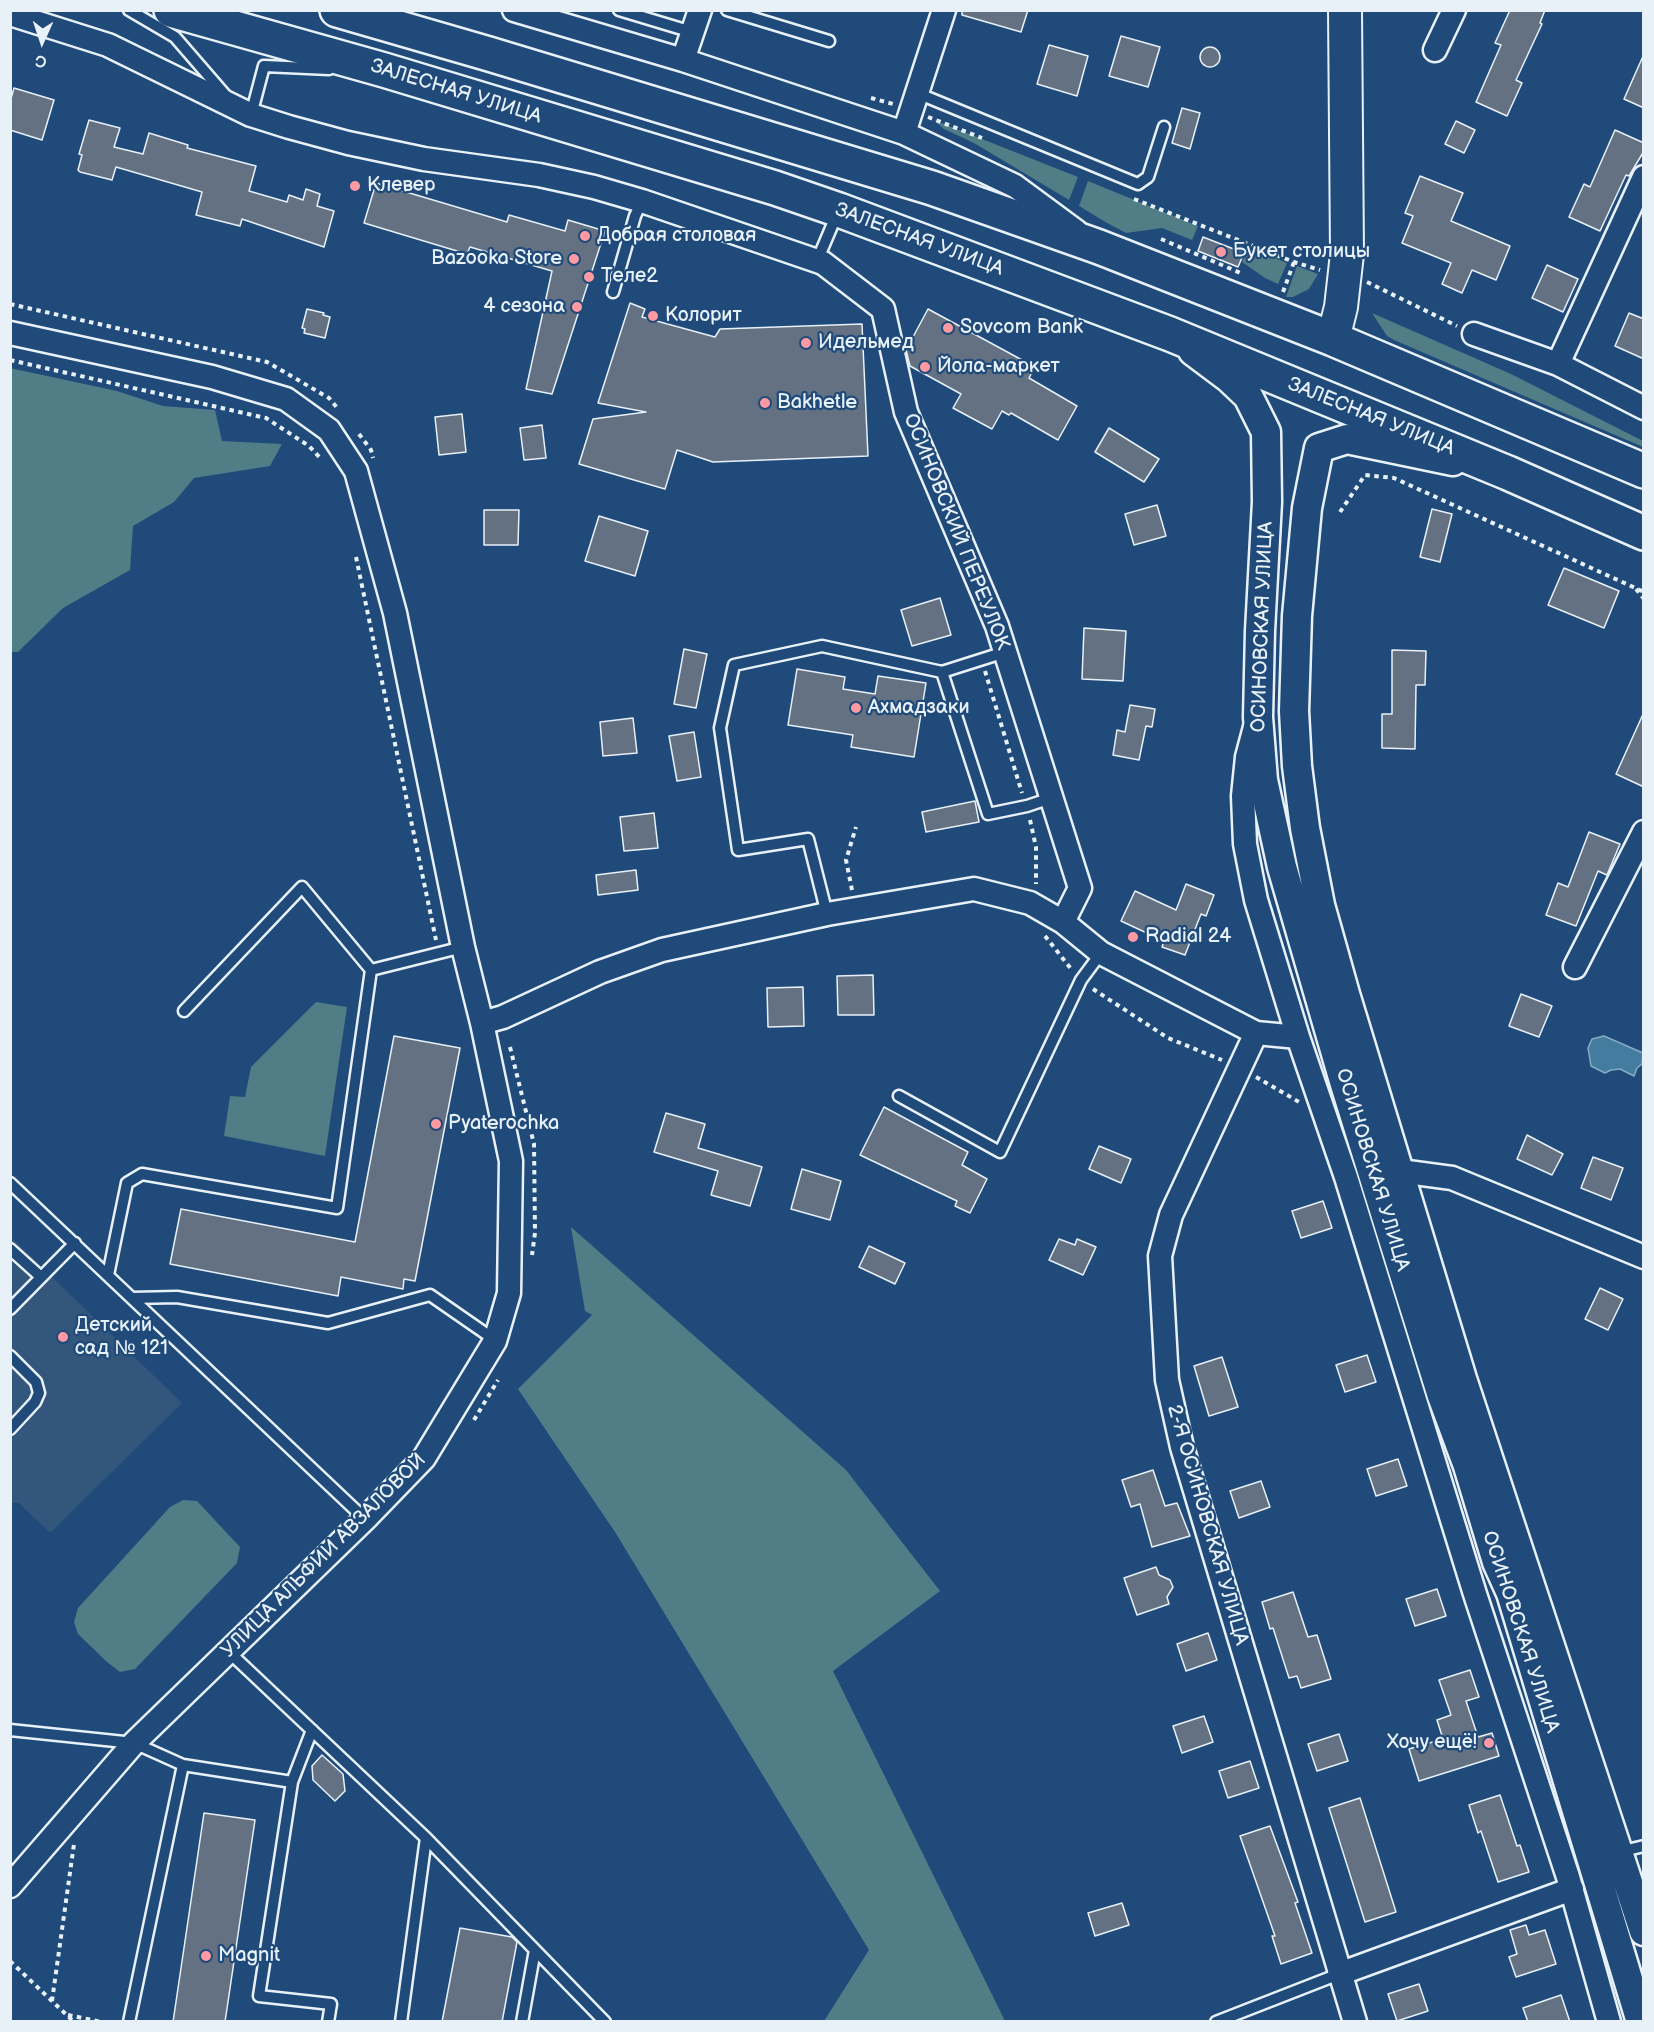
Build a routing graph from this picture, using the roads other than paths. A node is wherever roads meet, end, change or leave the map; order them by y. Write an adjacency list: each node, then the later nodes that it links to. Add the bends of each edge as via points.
1 (129, 10): 18 (lane, via 175,38)
2 (171, 10): 16 (main road, ЗАЛЕСНАЯ УЛИЦА)
3 (336, 10): 24 (main road, via 932,188)
4 (514, 10): 15 (street)
5 (619, 10): 12 (lane)
6 (700, 10): 12 (street)
7 (727, 10): 13 (lane)
8 (944, 10): 17 (street)
9 (1345, 10): 30 (main road, via 1347,254)
10 (1454, 10): 14 (street)
11 (10, 14): 18 (street, via 108,45)
12 (693, 32): 15 (street)
13 (830, 41)
14 (1435, 50)
15 (684, 60): 20 (street)
16 (384, 70): 18 (lane, via 264,66); 23 (main road, ЗАЛЕСНАЯ УЛИЦА)
17 (914, 101): 19 (lane, via 1138,184 1148,177); 20 (street)
18 (244, 112): 22 (street, via 348,143 424,159 539,175)
19 (1164, 127)
20 (904, 133): 24 (street, via 1015,186)
21 (1644, 177): 31 (street)
22 (642, 201): 25 (street); 26 (lane)
23 (839, 210): 25 (lane); 28 (main road, ЗАЛЕСНАЯ УЛИЦА)
24 (1098, 246): 30 (main road)
25 (817, 261): 36 (street, ОСИНОВСКИЙ ПЕРЕУЛОК, via 883,309 906,412 998,626)
26 (612, 292)
27 (10, 333): 43 (street, УЛИЦА АЛЬФИИ АВЗАЛОВОЙ, via 212,377 286,399 329,430 356,471 395,613)
28 (1170, 334): 34 (main road, ЗАЛЕСНАЯ УЛИЦА); 38 (street, ОСИНОВСКАЯ УЛИЦА, via 1248,396 1266,432)
29 (1474, 334): 31 (street)
30 (1333, 339): 33 (main road)
31 (1558, 364): 32 (street)
32 (1644, 408)
33 (1644, 471)
34 (1508, 473): 35 (main road, ЗАЛЕСНАЯ УЛИЦА); 52 (street, ОСИНОВСКАЯ УЛИЦА, via 1347,439 1319,448 1306,508 1294,711 1305,828 1320,905)
35 (1644, 533)
36 (1005, 651): 37 (lane); 39 (street, ОСИНОВСКИЙ ПЕРЕУЛОК)
37 (942, 672): 39 (lane, via 988,814); 41 (lane, via 822,646 734,665 720,728 738,850 808,839)
38 (1258, 717): 50 (street, via 1247,757 1243,796 1245,844 1256,900); 65 (street, ОСИНОВСКАЯ УЛИЦА, via 1263,780 1285,878 1442,1396)
39 (1051, 798): 42 (street, ОСИНОВСКИЙ ПЕРЕУЛОК, via 1080,888)
40 (1644, 832): 45 (street)
41 (827, 914): 42 (street, via 974,889 1030,903); 48 (street, via 662,950)
42 (1063, 922): 44 (street)
43 (462, 947): 46 (lane); 48 (street, УЛИЦА АЛЬФИИ АВЗАЛОВОЙ)
44 (1101, 953): 49 (street); 51 (lane, via 1081,980 1000,1152)
45 (1575, 967)
46 (371, 970): 47 (lane, via 302,886); 57 (lane, via 337,1208 142,1174 127,1183)
47 (184, 1011)
48 (482, 1023): 61 (street, УЛИЦА АЛЬФИИ АВЗАЛОВОЙ, via 511,1161 508,1293)
49 (1256, 1033): 50 (street); 79 (street, 2-Я ОСИНОВСКАЯ УЛИЦА, via 1171,1215 1160,1256 1167,1380 1182,1447)
50 (1298, 1037): 66 (street, via 1346,1177)
51 (899, 1096)
52 (1400, 1171): 56 (street, via 1452,1178); 74 (street, ОСИНОВСКАЯ УЛИЦА, via 1463,1382)
53 (10, 1183): 54 (lane)
54 (75, 1243): 57 (lane); 58 (lane)
55 (10, 1249): 58 (lane)
56 (1644, 1257)
57 (108, 1275): 59 (lane)
58 (41, 1277): 60 (lane)
59 (132, 1298): 61 (lane, via 177,1297 328,1323 430,1295); 64 (lane)
60 (10, 1309)
61 (495, 1341): 64 (street, УЛИЦА АЛЬФИИ АВЗАЛОВОЙ, via 424,1458)
62 (10, 1356): 63 (lane, via 36,1383 39,1393)
63 (10, 1429)
64 (365, 1519): 67 (street, УЛИЦА АЛЬФИИ АВЗАЛОВОЙ)
65 (1511, 1593): 66 (street); 88 (street, ОСИНОВСКАЯ УЛИЦА)
66 (1475, 1594): 76 (street)
67 (229, 1652): 69 (lane); 70 (street, УЛИЦА АЛЬФИИ АВЗАЛОВОЙ)
68 (10, 1730): 70 (lane)
69 (312, 1730): 72 (lane); 73 (lane)
70 (134, 1743): 71 (lane); 75 (street, УЛИЦА АЛЬФИИ АВЗАЛОВОЙ, via 24,1864)
71 (183, 1765): 72 (lane); 80 (lane)
72 (292, 1782): 81 (lane, via 260,1996 331,2004)
73 (426, 1838): 78 (lane); 82 (lane)
74 (1631, 1849): 77 (street, ОСИНОВСКАЯ УЛИЦА)
75 (10, 1886)
76 (1572, 1889): 79 (street); 87 (street)
77 (1644, 1931)
78 (535, 1950): 83 (lane); 84 (lane)
79 (1339, 1974): 85 (lane); 86 (street, 2-Я ОСИНОВСКАЯ УЛИЦА)
80 (129, 2022)
81 (328, 2022)
82 (401, 2022)
83 (522, 2022)
84 (605, 2022)
85 (1216, 2022)
86 (1354, 2022)
87 (1609, 2022)
88 (1641, 2022)

